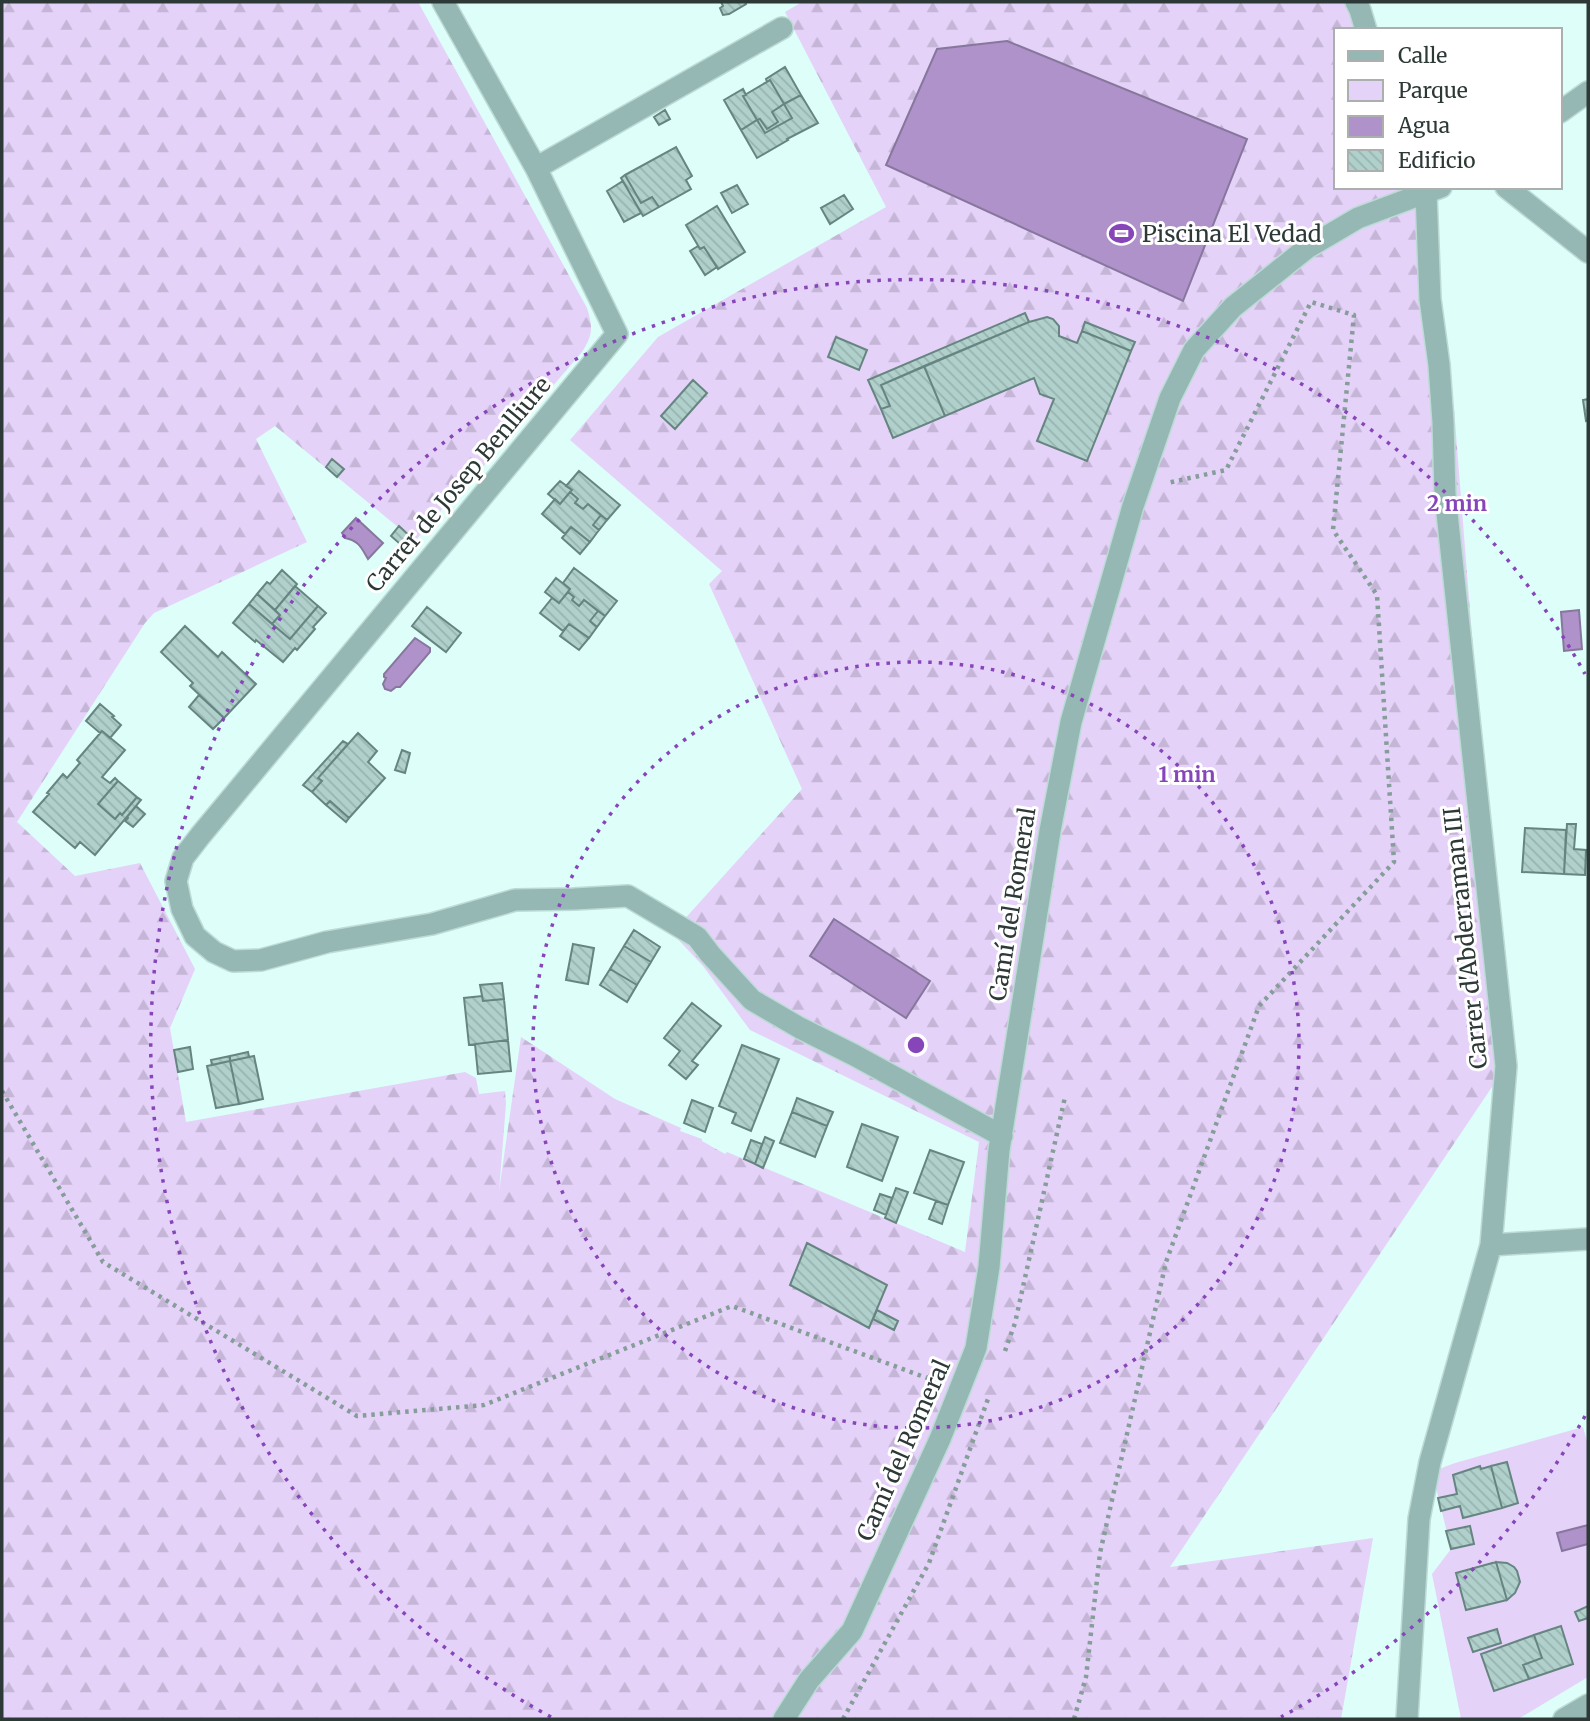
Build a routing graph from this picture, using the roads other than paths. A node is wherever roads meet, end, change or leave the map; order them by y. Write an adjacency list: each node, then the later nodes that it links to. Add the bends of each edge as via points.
1 (443, 2): 7 (street, Carrer de Josep Benlliure)
2 (1356, 2): 4 (street)
3 (782, 28): 7 (street)
4 (1365, 28)
5 (1588, 92): 6 (street)
6 (1562, 111)
7 (536, 168): 11 (street, Carrer de Josep Benlliure, via 617,334 183,858 176,881 182,909 195,936 233,961 261,960 327,942 432,925 515,900 628,896 697,937 752,1000)
8 (1429, 189): 11 (street, Camí del Romeral, via 1358,218 1307,248 1233,307 1194,350 1170,398 1071,722); 13 (street, Carrer d'Abderraman III, via 1430,299 1439,365 1445,494 1506,1066)
9 (1509, 189): 10 (street)
10 (1588, 252)
11 (1002, 1136): 15 (street, Camí del Romeral, via 976,1348 940,1439 852,1631 809,1680)
12 (1588, 1239): 13 (street)
13 (1491, 1245): 16 (street, Carrer d'Abderraman III, via 1430,1462 1419,1519)
14 (1588, 1705): 17 (street)
15 (784, 1719)
16 (1407, 1719)
17 (1564, 1719)

